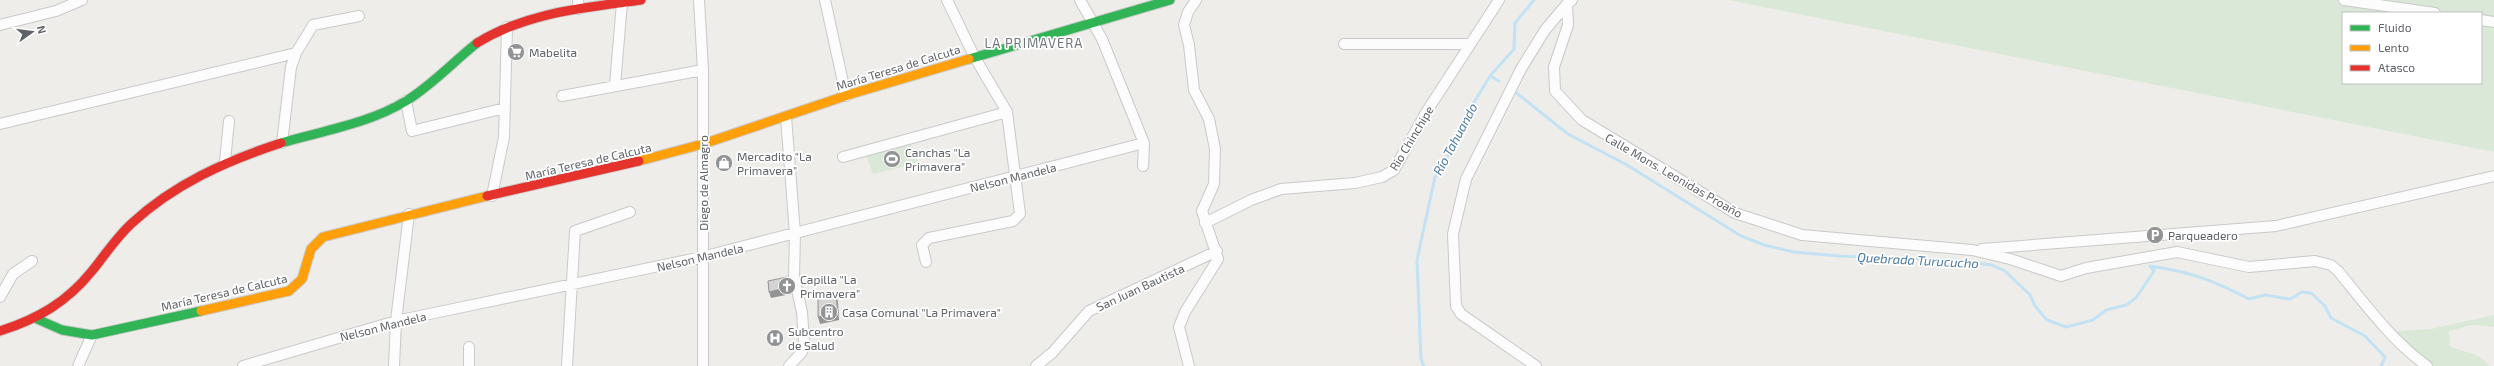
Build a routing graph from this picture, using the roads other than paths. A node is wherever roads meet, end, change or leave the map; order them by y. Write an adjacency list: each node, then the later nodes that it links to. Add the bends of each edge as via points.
1 (82, 0): 19 (street, via 56,11)
2 (641, 0): 12 (street)
3 (699, 0): 25 (street, Diego de Almagro)
4 (825, 0): 28 (street)
5 (947, 0): 24 (street)
6 (1080, 0): 17 (street)
7 (1170, 0): 17 (street, María Teresa de Calcuta)
8 (1196, 0): 46 (street, via 1188,12 1184,25 1194,90 1208,119 1215,149 1214,184 1202,211)
9 (1499, 0): 22 (street, Rio Chinchipe, via 1486,24)
10 (2344, 0): 14 (street)
11 (1570, 2): 49 (street, Calle Mons. Leonidas Proaño, via 1568,25 1554,67 1555,91 1582,120 1735,213 1802,235); 69 (street, via 1545,30 1500,110 1466,179 1453,234 1456,306 1461,314)
12 (622, 3): 13 (street); 26 (street)
13 (578, 4): 20 (street)
14 (2428, 12)
15 (359, 16): 23 (street, via 313,25)
16 (2482, 20): 18 (street)
17 (1094, 22): 24 (street, María Teresa de Calcuta); 36 (street)
18 (2494, 22)
19 (0, 26)
20 (507, 27): 29 (street, via 480,40 424,90); 30 (street)
21 (1344, 44): 22 (street)
22 (1470, 44): 46 (street, Rio Chinchipe, via 1427,111 1394,170 1386,176 1375,180 1283,189 1254,198)
23 (296, 53): 34 (street); 35 (street, via 291,66)
24 (974, 56): 28 (street, María Teresa de Calcuta); 31 (street)
25 (703, 70): 26 (street); 37 (street, Diego de Almagro)
26 (615, 85): 27 (street)
27 (562, 96)
28 (846, 96): 32 (street, María Teresa de Calcuta)
29 (406, 101): 30 (street, via 412,131); 35 (street, via 380,112)
30 (505, 108): 43 (street, via 504,137)
31 (1007, 112): 38 (street); 41 (street)
32 (786, 117): 37 (street, María Teresa de Calcuta); 47 (street)
33 (229, 121): 39 (street)
34 (0, 124)
35 (282, 143): 39 (street)
36 (1144, 143): 40 (street); 41 (street, Nelson Mandela)
37 (703, 144): 43 (street, María Teresa de Calcuta, via 639,162); 50 (street, Diego de Almagro)
38 (843, 157)
39 (225, 161): 55 (street, via 195,177 135,219 71,295)
40 (1142, 166)
41 (1015, 176): 47 (street, Nelson Mandela); 52 (street, via 1020,214 1018,218 929,238 922,245)
42 (2494, 176): 49 (street, via 2276,226)
43 (492, 196): 45 (street, María Teresa de Calcuta)
44 (630, 212): 53 (street, via 574,231)
45 (409, 214): 56 (street); 58 (street, María Teresa de Calcuta, via 315,241 311,247 303,280 299,286 289,291)
46 (1205, 223): 48 (street)
47 (795, 234): 50 (street, Nelson Mandela); 66 (street, via 794,277 802,312 804,341 802,352)
48 (1218, 250): 67 (street, San Juan Bautista, via 1089,311 1076,323 1053,355); 68 (street, via 1218,259 1185,312 1179,327)
49 (1972, 250): 70 (street, via 2010,259 2061,276 2086,268 2177,252 2190,252 2248,267 2322,262 2338,271 2375,316)
50 (702, 257): 53 (street, Nelson Mandela); 65 (street, Diego de Almagro)
51 (32, 261): 54 (street, via 13,274)
52 (926, 262)
53 (570, 285): 56 (street, Nelson Mandela); 64 (street)
54 (0, 297)
55 (37, 319): 57 (street); 58 (street, María Teresa de Calcuta, via 62,330)
56 (396, 321): 60 (street, Nelson Mandela); 62 (street)
57 (0, 331)
58 (92, 335): 61 (street)
59 (469, 347): 63 (street)
60 (248, 364)
61 (78, 366)
62 (394, 366)
63 (469, 366)
64 (567, 366)
65 (703, 366)
66 (789, 366)
67 (1036, 366)
68 (1189, 366)
69 (1536, 366)
70 (2427, 366)

